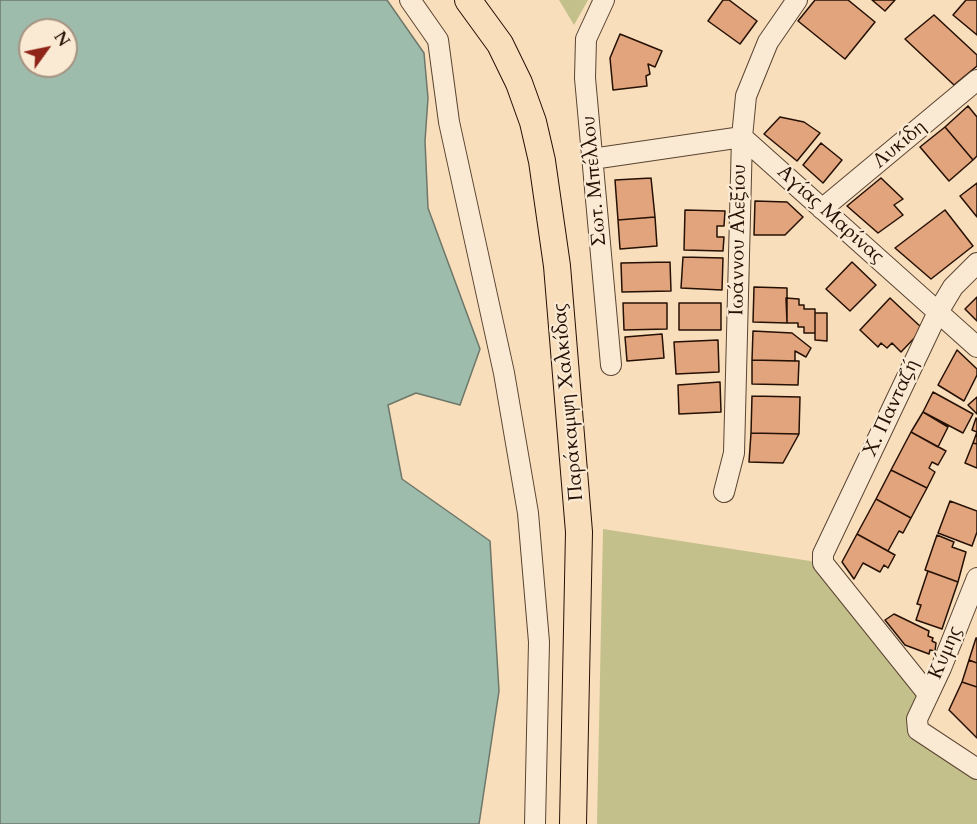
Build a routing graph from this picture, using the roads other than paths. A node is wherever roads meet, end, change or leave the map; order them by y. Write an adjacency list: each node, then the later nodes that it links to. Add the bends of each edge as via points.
1 (410, 0): 17 (street, via 438,40 449,122 504,373 528,513 539,642)
2 (468, 0): 18 (main road, Παράκαμψη Χαλκίδας, via 500,44 533,122 543,161 557,266 579,532)
3 (604, 0): 7 (street, Σωτ. Μπέλλου, via 586,39)
4 (797, 0): 6 (street, Ιωάννου Αλεξίου, via 768,42 746,96)
5 (977, 80): 8 (street, Λυκίδη)
6 (742, 137): 7 (street); 8 (street, Αγίας Μαρίνας); 13 (street, Ιωάννου Αλεξίου, via 734,453)
7 (592, 159): 12 (street, Σωτ. Μπέλλου)
8 (822, 209): 10 (street, Αγίας Μαρίνας)
9 (977, 263): 10 (street, Χ. Πανταζή, via 953,287)
10 (938, 312): 11 (street, Αγίας Μαρίνας); 15 (street, Χ. Πανταζή, via 827,545 823,563)
11 (977, 347)
12 (611, 365)
13 (724, 492)
14 (977, 578): 15 (street, Κύμης)
15 (928, 694): 16 (street, Κύμης, via 917,719 918,730)
16 (977, 769)
17 (535, 824)
18 (573, 824)

